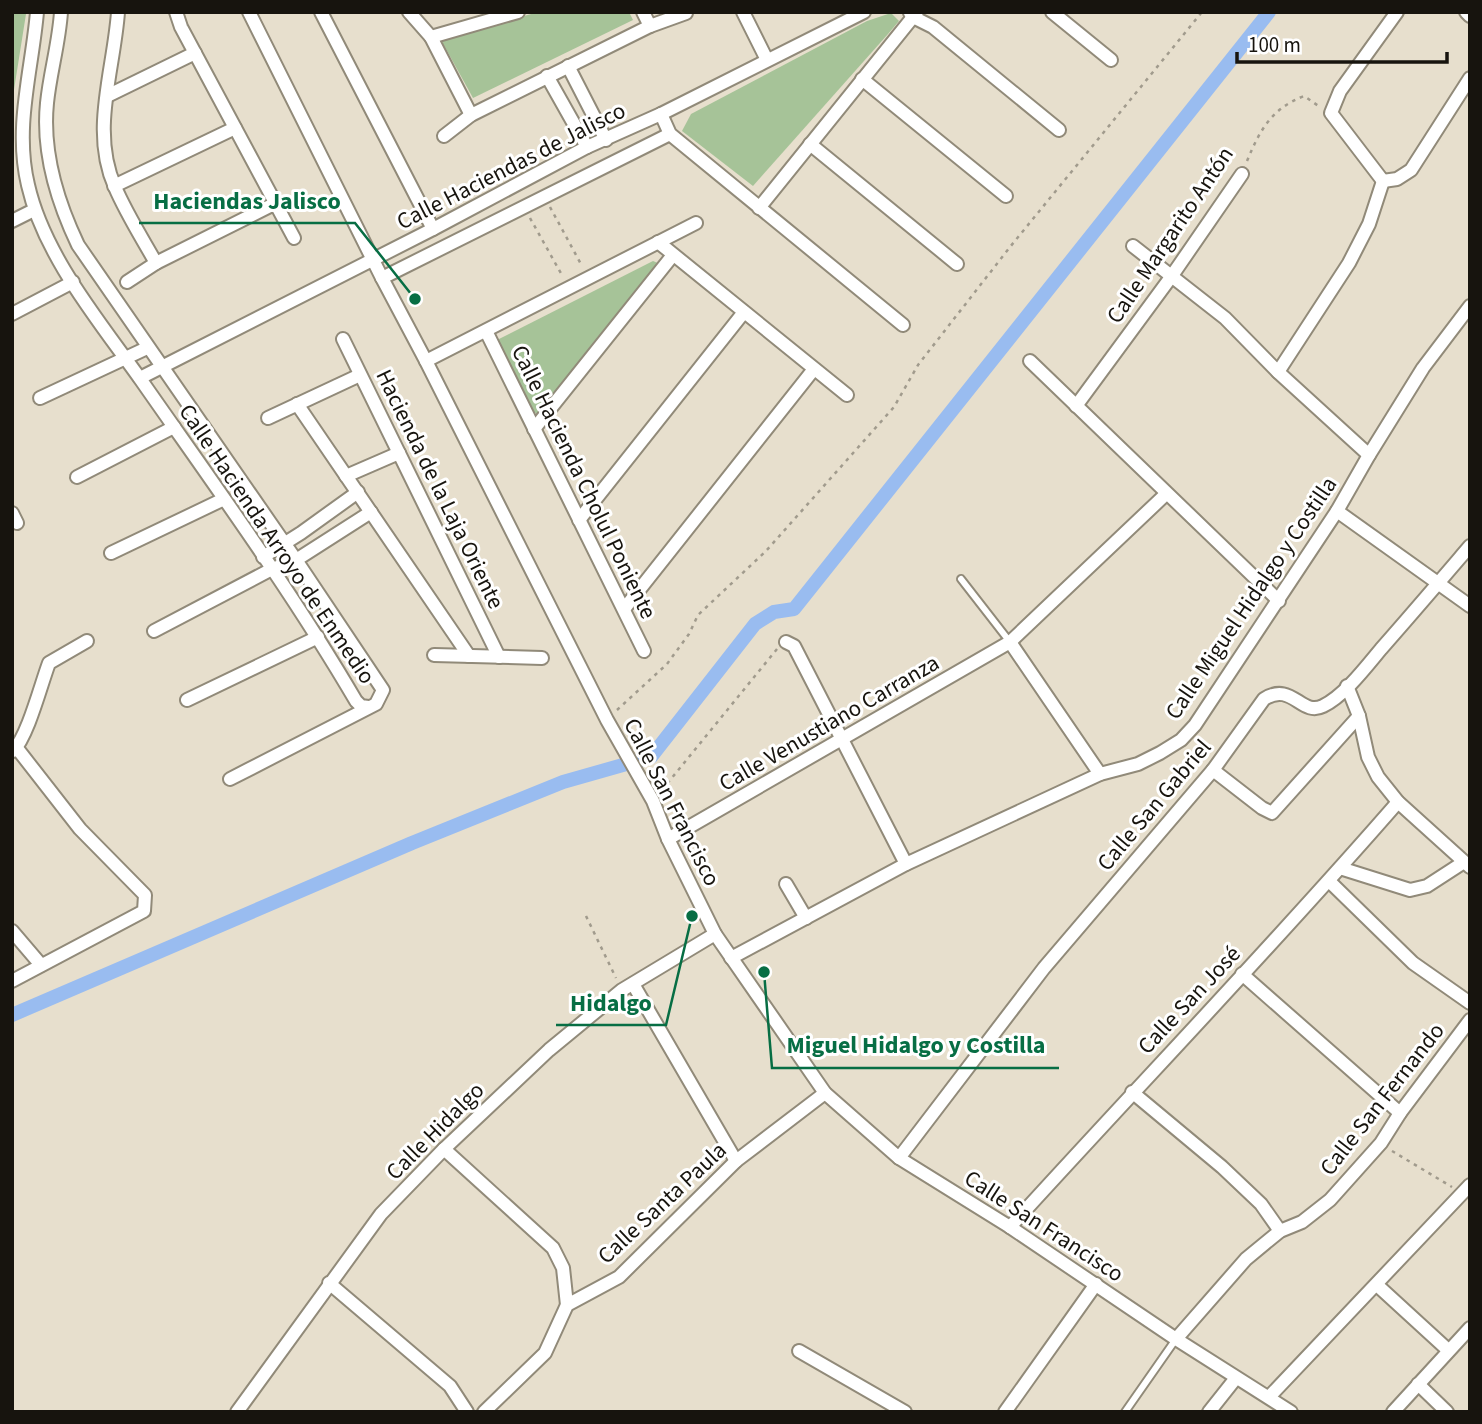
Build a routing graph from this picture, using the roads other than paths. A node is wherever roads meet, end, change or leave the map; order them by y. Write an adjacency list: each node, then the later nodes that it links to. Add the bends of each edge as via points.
1 (37, 12): 43 (street, Calle Hacienda Arroyo de Enmedio, via 22,121)
2 (61, 12): 64 (street, Calle Hacienda Arroyo de Enmedio, via 46,106 57,196 78,245)
3 (118, 12): 27 (street)
4 (176, 12): 20 (street)
5 (249, 12): 51 (street, Calle San Francisco)
6 (321, 12): 46 (street)
7 (409, 12): 19 (street)
8 (518, 12): 19 (street)
9 (643, 12): 17 (street)
10 (743, 12): 21 (street)
11 (864, 12): 21 (street, Calle Haciendas de Jalisco)
12 (928, 12): 18 (street)
13 (1052, 12): 22 (street)
14 (1397, 12): 38 (street, via 1340,91 1331,113)
15 (686, 13): 17 (street)
16 (913, 14): 18 (street); 26 (street)
17 (650, 26): 23 (street)
18 (933, 27): 31 (street)
19 (431, 37): 29 (street)
20 (195, 53): 27 (street); 30 (street)
21 (767, 60): 28 (street, Calle Haciendas de Jalisco)
22 (1111, 60)
23 (568, 66): 24 (street); 34 (street)
24 (547, 76): 29 (street); 36 (street)
25 (1470, 78): 38 (street, via 1411,170 1397,180)
26 (862, 79): 35 (street); 40 (street)
27 (107, 96): 39 (street, via 104,132)
28 (661, 114): 32 (street); 34 (street, Calle Haciendas de Jalisco)
29 (471, 115): 33 (street)
30 (235, 128): 39 (street); 41 (street)
31 (1059, 130)
32 (670, 134): 42 (street); 55 (street, Calle Haciendas de Jalisco)
33 (444, 135)
34 (606, 140): 36 (street, Calle Haciendas de Jalisco)
35 (810, 144): 42 (street); 53 (street)
36 (587, 147): 46 (street, Calle Haciendas de Jalisco)
37 (1242, 174): 54 (street, Calle Margarito Antón)
38 (1383, 180): 70 (street, via 1369,224 1349,263)
39 (114, 186): 52 (street)
40 (1006, 196)
41 (276, 203): 47 (street); 52 (street)
42 (759, 208): 61 (street)
43 (34, 210): 44 (street); 56 (street, Calle Hacienda Arroyo de Enmedio)
44 (12, 221)
45 (696, 223): 48 (street)
46 (433, 229): 51 (street, Calle Haciendas de Jalisco)
47 (295, 238)
48 (658, 242): 50 (street); 62 (street)
49 (1133, 246): 54 (street)
50 (673, 255): 59 (street); 79 (street)
51 (373, 258): 55 (street, Calle San Francisco); 68 (street, Calle Haciendas de Jalisco)
52 (156, 263): 57 (street)
53 (957, 264)
54 (1171, 277): 70 (street, via 1226,318); 76 (street, Calle Margarito Antón)
55 (382, 278): 66 (street, Calle San Francisco)
56 (73, 282): 60 (street); 65 (street, Calle Hacienda Arroyo de Enmedio)
57 (127, 282)
58 (1470, 306): 81 (street, Calle Miguel Hidalgo y Costilla, via 1423,368)
59 (744, 312): 69 (street); 89 (street)
60 (12, 314)
61 (903, 325)
62 (486, 331): 66 (street); 79 (street, Calle Hacienda Cholul Poniente)
63 (343, 339): 71 (street, Hacienda de la Laja Oriente)
64 (147, 348): 65 (street); 68 (street, Calle Hacienda Arroyo de Enmedio)
65 (125, 358): 72 (street, Calle Hacienda Arroyo de Enmedio); 74 (street)
66 (426, 361): 121 (street, Calle San Francisco, via 607,720 653,801)
67 (1030, 361): 76 (street)
68 (160, 366): 72 (street, Calle Haciendas de Jalisco); 90 (street, Calle Hacienda Arroyo de Enmedio)
69 (814, 369): 73 (street); 100 (street)
70 (1278, 372): 81 (street)
71 (360, 374): 75 (street); 80 (street, Hacienda de la Laja Oriente)
72 (140, 378): 78 (street, Calle Hacienda Arroyo de Enmedio)
73 (847, 395)
74 (40, 398)
75 (297, 404): 77 (street); 82 (street)
76 (1076, 406): 85 (street)
77 (268, 418)
78 (174, 427): 83 (street); 86 (street, Calle Hacienda Arroyo de Enmedio)
79 (534, 429): 89 (street, Calle Hacienda Cholul Poniente)
80 (399, 453): 82 (street); 109 (street, Hacienda de la Laja Oriente)
81 (1369, 455): 87 (street, Calle Miguel Hidalgo y Costilla)
82 (346, 476): 84 (street)
83 (77, 477)
84 (358, 492): 88 (street); 90 (street)
85 (1166, 494): 98 (street); 105 (street, Calle Venustiano Carranza)
86 (224, 499): 92 (street); 93 (street, Calle Hacienda Arroyo de Enmedio)
87 (1337, 511): 97 (street); 98 (street, Calle Miguel Hidalgo y Costilla)
88 (371, 512): 94 (street); 108 (street)
89 (579, 520): 100 (street, Calle Hacienda Cholul Poniente)
90 (285, 544): 93 (street); 94 (street, Calle Hacienda Arroyo de Enmedio)
91 (1470, 547): 97 (street, Calle San Gabriel)
92 (111, 554)
93 (263, 557): 95 (street, Calle Hacienda Arroyo de Enmedio)
94 (296, 560): 95 (street); 113 (street, Calle Hacienda Arroyo de Enmedio, via 383,690 376,704)
95 (272, 569): 101 (street); 102 (street, Calle Hacienda Arroyo de Enmedio)
96 (961, 579): 105 (lane)
97 (1437, 584): 99 (street); 111 (street, Calle San Gabriel)
98 (1279, 601): 118 (street, Calle Miguel Hidalgo y Costilla, via 1181,740 1138,764)
99 (1470, 606)
100 (624, 610): 106 (street, Calle Hacienda Cholul Poniente)
101 (154, 631)
102 (318, 637): 112 (street); 113 (street, Calle Hacienda Arroyo de Enmedio, via 356,701)
103 (86, 640): 116 (street, via 49,663)
104 (786, 642): 115 (street, via 794,646)
105 (1010, 642): 115 (street, Calle Venustiano Carranza); 118 (street)
106 (644, 651)
107 (434, 655): 108 (street)
108 (469, 656): 109 (street)
109 (499, 657): 110 (street)
110 (542, 658)
111 (1348, 686): 114 (street); 117 (street, Calle San Gabriel, via 1323,707 1311,709 1282,692 1264,699)
112 (187, 700)
113 (368, 707): 119 (street)
114 (1359, 716): 117 (street, via 1272,813); 120 (street, via 1368,757)
115 (842, 740): 121 (street, Calle Venustiano Carranza); 122 (street)
116 (14, 749): 131 (street, via 80,829 145,895 144,911)
117 (1213, 770): 141 (street, Calle San Gabriel, via 1044,968)
118 (1100, 774): 122 (street, Calle Miguel Hidalgo y Costilla)
119 (230, 779)
120 (1398, 802): 123 (street); 124 (street, Calle San José)
121 (668, 839): 129 (street, Calle San Francisco)
122 (906, 864): 127 (street, Calle Miguel Hidalgo y Costilla)
123 (1467, 864): 124 (street, via 1410,890)
124 (1340, 869): 125 (street, Calle San José)
125 (1329, 881): 132 (street, Calle San José); 135 (street, via 1413,963)
126 (786, 884): 127 (street)
127 (806, 918): 130 (street, Calle Miguel Hidalgo y Costilla)
128 (12, 930): 131 (street)
129 (715, 934): 130 (street, Calle San Francisco); 134 (street, Calle Hidalgo)
130 (731, 958): 138 (street, Calle San Francisco)
131 (41, 965): 133 (street)
132 (1241, 974): 137 (street, Calle San José); 139 (street)
133 (12, 981)
134 (627, 987): 140 (street, Calle Hidalgo, via 549,1050); 142 (street)
135 (1470, 1003)
136 (1470, 1020): 139 (street, Calle San Fernando)
137 (1132, 1092): 144 (street, Calle San José); 145 (street, via 1223,1167 1261,1204)
138 (825, 1093): 141 (street, Calle San Francisco); 142 (street, Calle Santa Paula)
139 (1400, 1113): 145 (street, Calle San Fernando, via 1381,1143 1330,1200 1302,1222)
140 (444, 1149): 146 (street, Calle Hidalgo, via 381,1214); 149 (street, via 553,1248 563,1268)
141 (899, 1158): 144 (street, Calle San Francisco)
142 (736, 1161): 149 (street, Calle Santa Paula, via 619,1277)
143 (1466, 1190): 148 (street)
144 (1010, 1227): 147 (street, Calle San Francisco)
145 (1280, 1231): 151 (street, Calle San Fernando, via 1246,1259)
146 (330, 1283): 157 (street, Calle Hidalgo); 158 (street, via 450,1387)
147 (1096, 1284): 151 (street, Calle San Francisco); 161 (street)
148 (1377, 1285): 152 (street); 156 (street)
149 (567, 1305): 159 (street, via 545,1353)
150 (1470, 1328): 152 (street)
151 (1176, 1339): 154 (street, Calle San Francisco); 162 (lane, Calle San Fernando)
152 (1448, 1350): 155 (street)
153 (799, 1351): 160 (street)
154 (1236, 1378): 156 (street, Calle San Francisco); 163 (street)
155 (1418, 1384): 165 (street); 166 (street)
156 (1269, 1397): 164 (street, Calle San Francisco)
157 (237, 1412)
158 (467, 1412)
159 (484, 1412)
160 (905, 1412)
161 (1005, 1412)
162 (1125, 1412)
163 (1209, 1412)
164 (1291, 1412)
165 (1393, 1412)
166 (1447, 1412)

